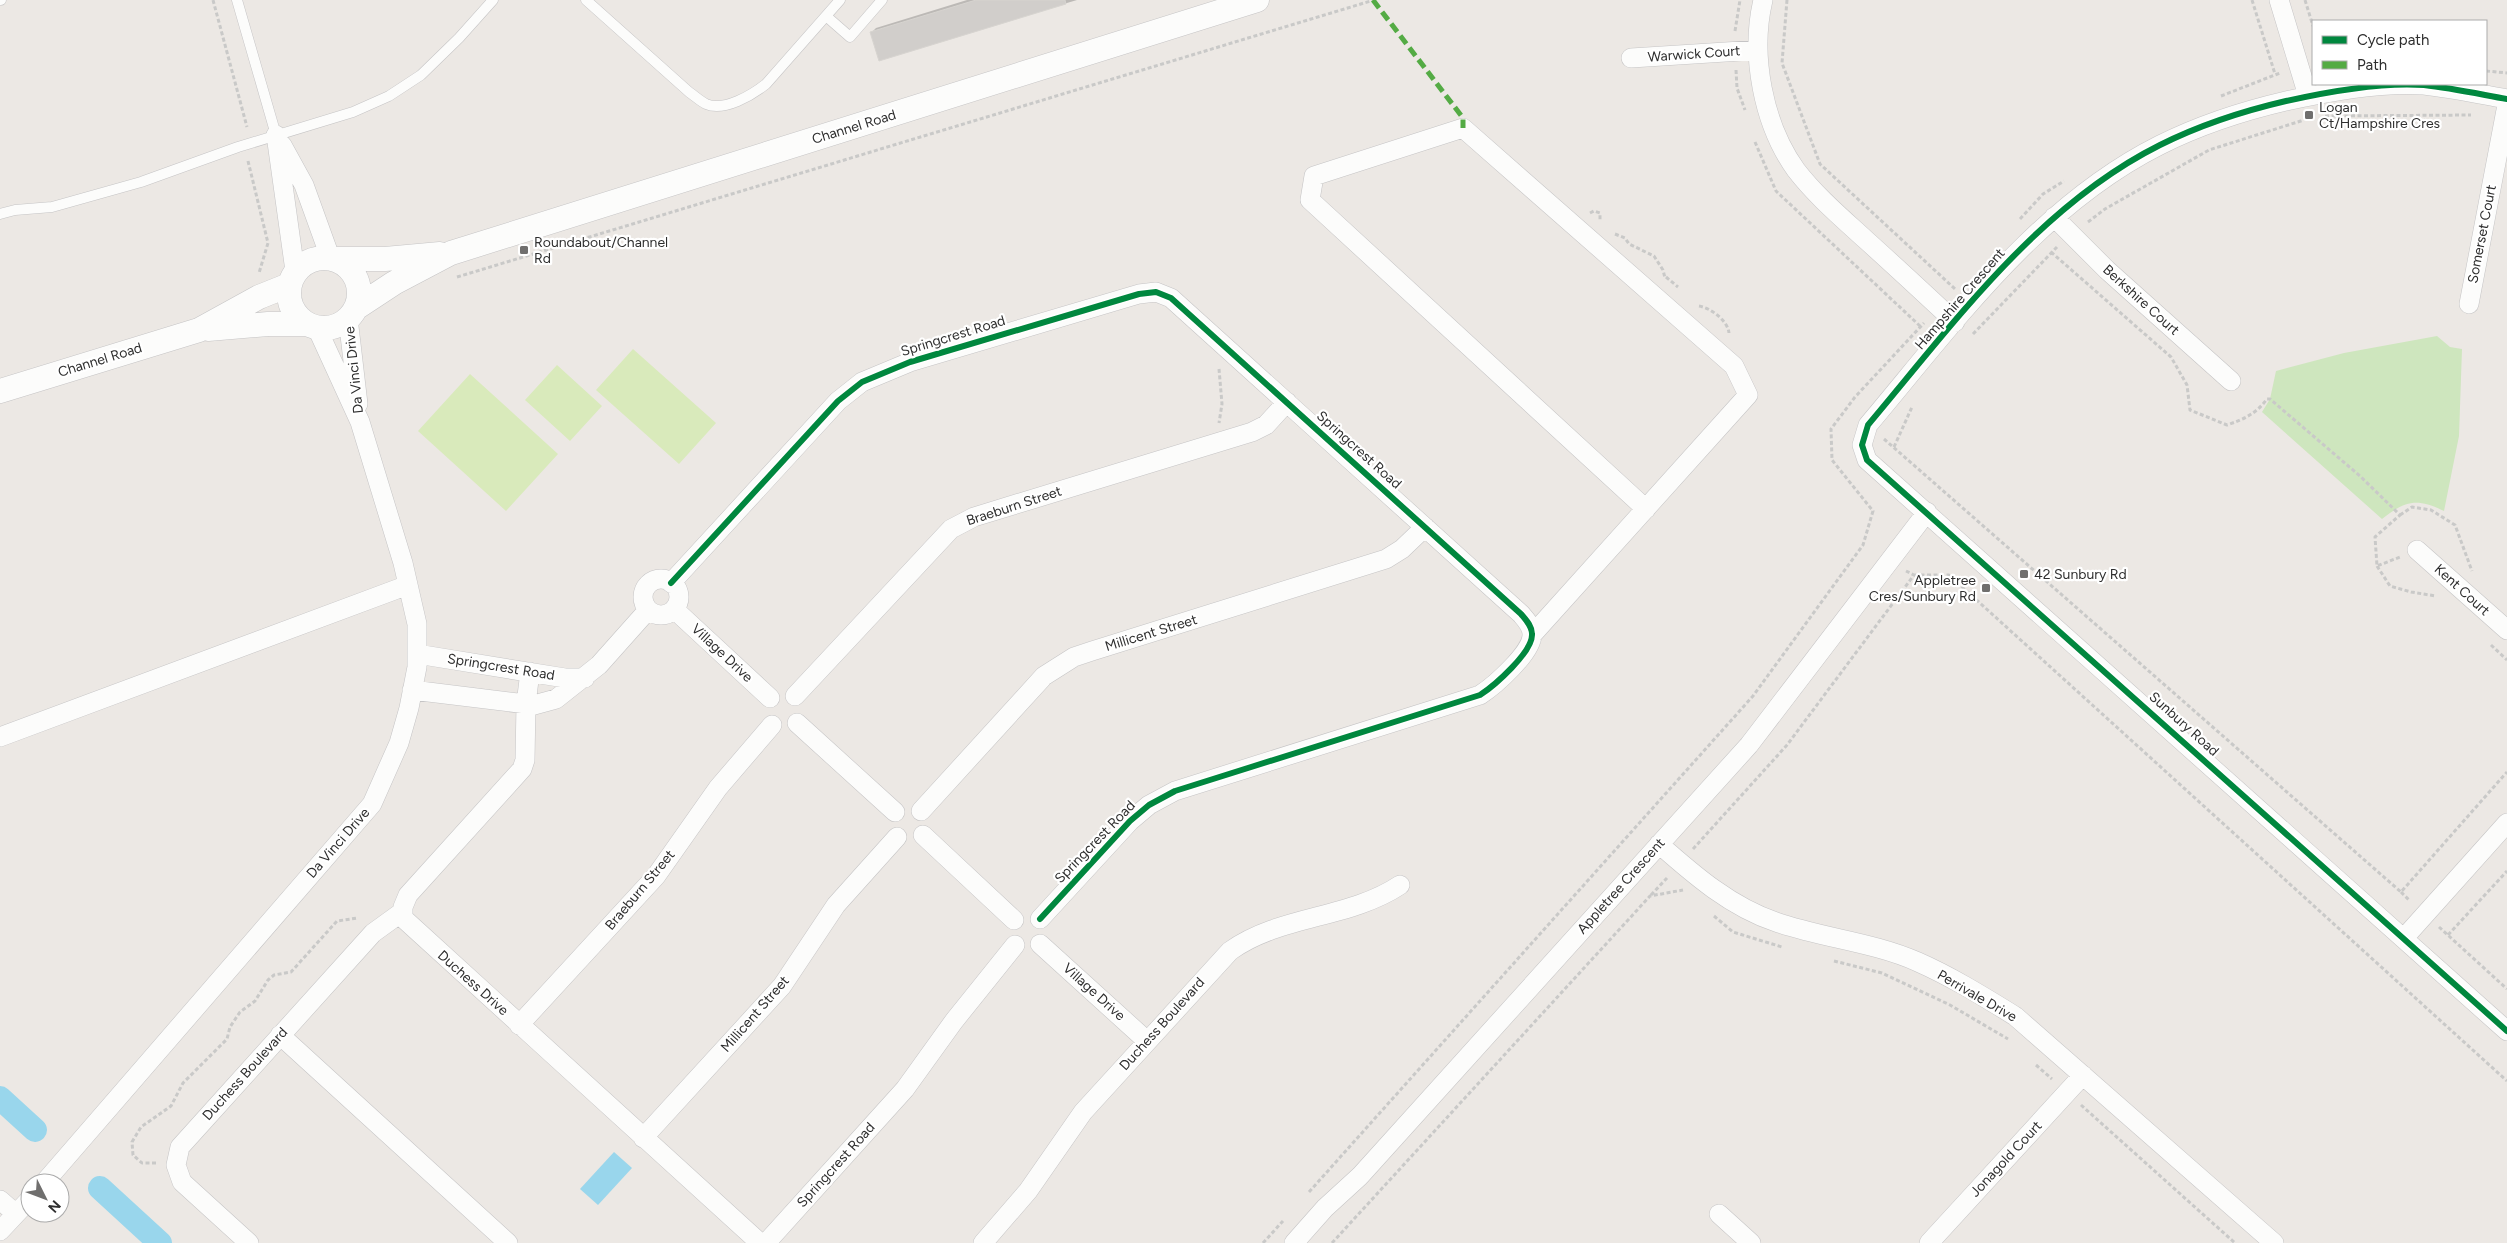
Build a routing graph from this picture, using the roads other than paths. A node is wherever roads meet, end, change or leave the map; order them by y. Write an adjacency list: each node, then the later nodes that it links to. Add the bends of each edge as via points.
1 (237, 0): 15 (lane)
2 (493, 0): 15 (lane, via 421,75 389,96 352,112)
3 (586, 0): 9 (lane, via 707,104 724,105 753,94 766,84)
4 (840, 0): 9 (lane)
5 (882, 0): 9 (lane, via 850,37)
6 (1257, 0): 18 (street, Channel Road)
7 (1763, 0): 10 (street)
8 (2279, 0): 12 (street)
9 (826, 16)
10 (1757, 50): 11 (street, Warwick Court); 23 (street, via 1766,105 1796,169 1829,207)
11 (1631, 58)
12 (2308, 96): 13 (street, Hampshire Crescent, via 2361,88 2422,85); 17 (street, Hampshire Crescent, via 2238,112 2160,145 2109,175)
13 (2507, 99)
14 (2506, 112): 21 (street, Somerset Court)
15 (276, 135): 16 (lane, via 140,182 52,207); 19 (street, via 304,185); 20 (street)
16 (0, 214)
17 (2054, 217): 23 (street, Hampshire Crescent); 26 (street, Berkshire Court, via 2107,270)
18 (452, 254): 19 (street, Channel Road, via 385,259); 22 (street, Channel Road, via 394,283)
19 (333, 258): 20 (street, via 307,261); 22 (street, via 346,265 358,285 359,297)
20 (292, 278): 24 (street, via 289,300 295,314); 25 (street, Channel Road)
21 (2469, 304)
22 (352, 313): 24 (street, via 329,328); 29 (street, Da Vinci Drive)
23 (1955, 322): 30 (street, Hampshire Crescent)
24 (312, 326): 25 (street, Channel Road, via 268,324); 29 (street, Da Vinci Drive)
25 (199, 330): 27 (street, Channel Road)
26 (2231, 381)
27 (0, 390)
28 (1288, 402): 33 (street, Springcrest Road); 35 (street, Springcrest Road, via 1171,298 1156,292 1130,296 879,373 849,391); 45 (street, Braeburn Street, via 1266,425 1252,432 974,517 951,529)
29 (360, 422): 36 (street, Da Vinci Drive)
30 (1867, 427): 32 (street, Sunbury Road, via 1862,445 1867,460)
31 (1646, 509): 31 (street, via 1748,395 1734,366 1463,128 1314,176 1310,200); 40 (street)
32 (1927, 512): 56 (street, Appletree Crescent, via 1749,745); 61 (street, Sunbury Road)
33 (1425, 527): 40 (street, Springcrest Road, via 1521,614 1530,625); 51 (street, Millicent Street, via 1386,559 1092,651 1059,665 1044,676)
34 (2417, 550): 39 (street, Kent Court)
35 (671, 583): 37 (street, via 679,598); 38 (street, via 654,581 646,588 643,600)
36 (408, 585): 41 (street, Da Vinci Drive, via 417,624); 50 (street)
37 (674, 608): 38 (street, via 659,615); 46 (street, Village Drive)
38 (648, 610): 43 (street, Springcrest Road)
39 (2507, 630)
40 (1532, 635): 59 (street, Springcrest Road, via 1530,645 1518,660 1480,695 1158,798 1130,821)
41 (417, 654): 42 (street, Springcrest Road); 44 (street, Da Vinci Drive)
42 (530, 672): 43 (street, Springcrest Road); 47 (street)
43 (585, 678): 47 (street, Springcrest Road, via 556,699)
44 (412, 690): 47 (street, Springcrest Road); 70 (street, Da Vinci Drive, via 399,742 372,804)
45 (795, 696): 46 (street, via 780,692); 48 (street, via 802,706)
46 (770, 698): 49 (street, via 765,712)
47 (526, 704): 58 (street, via 522,769 408,895)
48 (797, 723): 49 (street, via 788,728); 52 (street)
49 (772, 725): 64 (street, Braeburn Street, via 718,788 656,876)
50 (0, 737)
51 (921, 811): 52 (street, via 917,807 905,806); 54 (street, via 927,825)
52 (895, 812): 55 (street, via 891,828)
53 (2507, 823): 61 (street)
54 (923, 835): 55 (street, via 913,841); 60 (street)
55 (897, 837): 69 (street, Millicent Street, via 836,904 782,986)
56 (1659, 844): 68 (street, Perrivale Drive, via 1710,887 1775,922 1857,942 1918,962 1977,992 2015,1016); 81 (street, Appletree Crescent, via 1360,1176)
57 (1400, 885): 67 (street, Duchess Boulevard, via 1380,897 1257,935 1237,946 1224,956)
58 (402, 912): 64 (street, Duchess Drive, via 406,923); 66 (street, Duchess Boulevard, via 373,933)
59 (1040, 919): 60 (street, via 1026,914); 62 (street, via 1045,929)
60 (1014, 920): 63 (street, via 1010,936)
61 (2404, 938): 65 (street, Sunbury Road)
62 (1040, 944): 63 (street, via 1025,949); 67 (street, Village Drive)
63 (1015, 945): 79 (street, Springcrest Road, via 905,1089)
64 (519, 1025): 69 (street, Duchess Drive)
65 (2507, 1031)
66 (280, 1035): 76 (street, Duchess Boulevard, via 184,1142 176,1160 182,1182); 77 (street)
67 (1147, 1041): 80 (street, Duchess Boulevard, via 1082,1112 1028,1191)
68 (2083, 1075): 83 (street, Jonagold Court); 84 (street, Perrivale Drive)
69 (643, 1138): 78 (street, Duchess Drive)
70 (53, 1173)
71 (0, 1200): 73 (street)
72 (20, 1210): 73 (street)
73 (16, 1214): 75 (street)
74 (1718, 1214): 82 (street)
75 (0, 1232)
76 (249, 1243)
77 (508, 1243)
78 (760, 1243)
79 (766, 1243)
80 (983, 1243)
81 (1294, 1243)
82 (1751, 1243)
83 (1928, 1243)
84 (2274, 1243)

